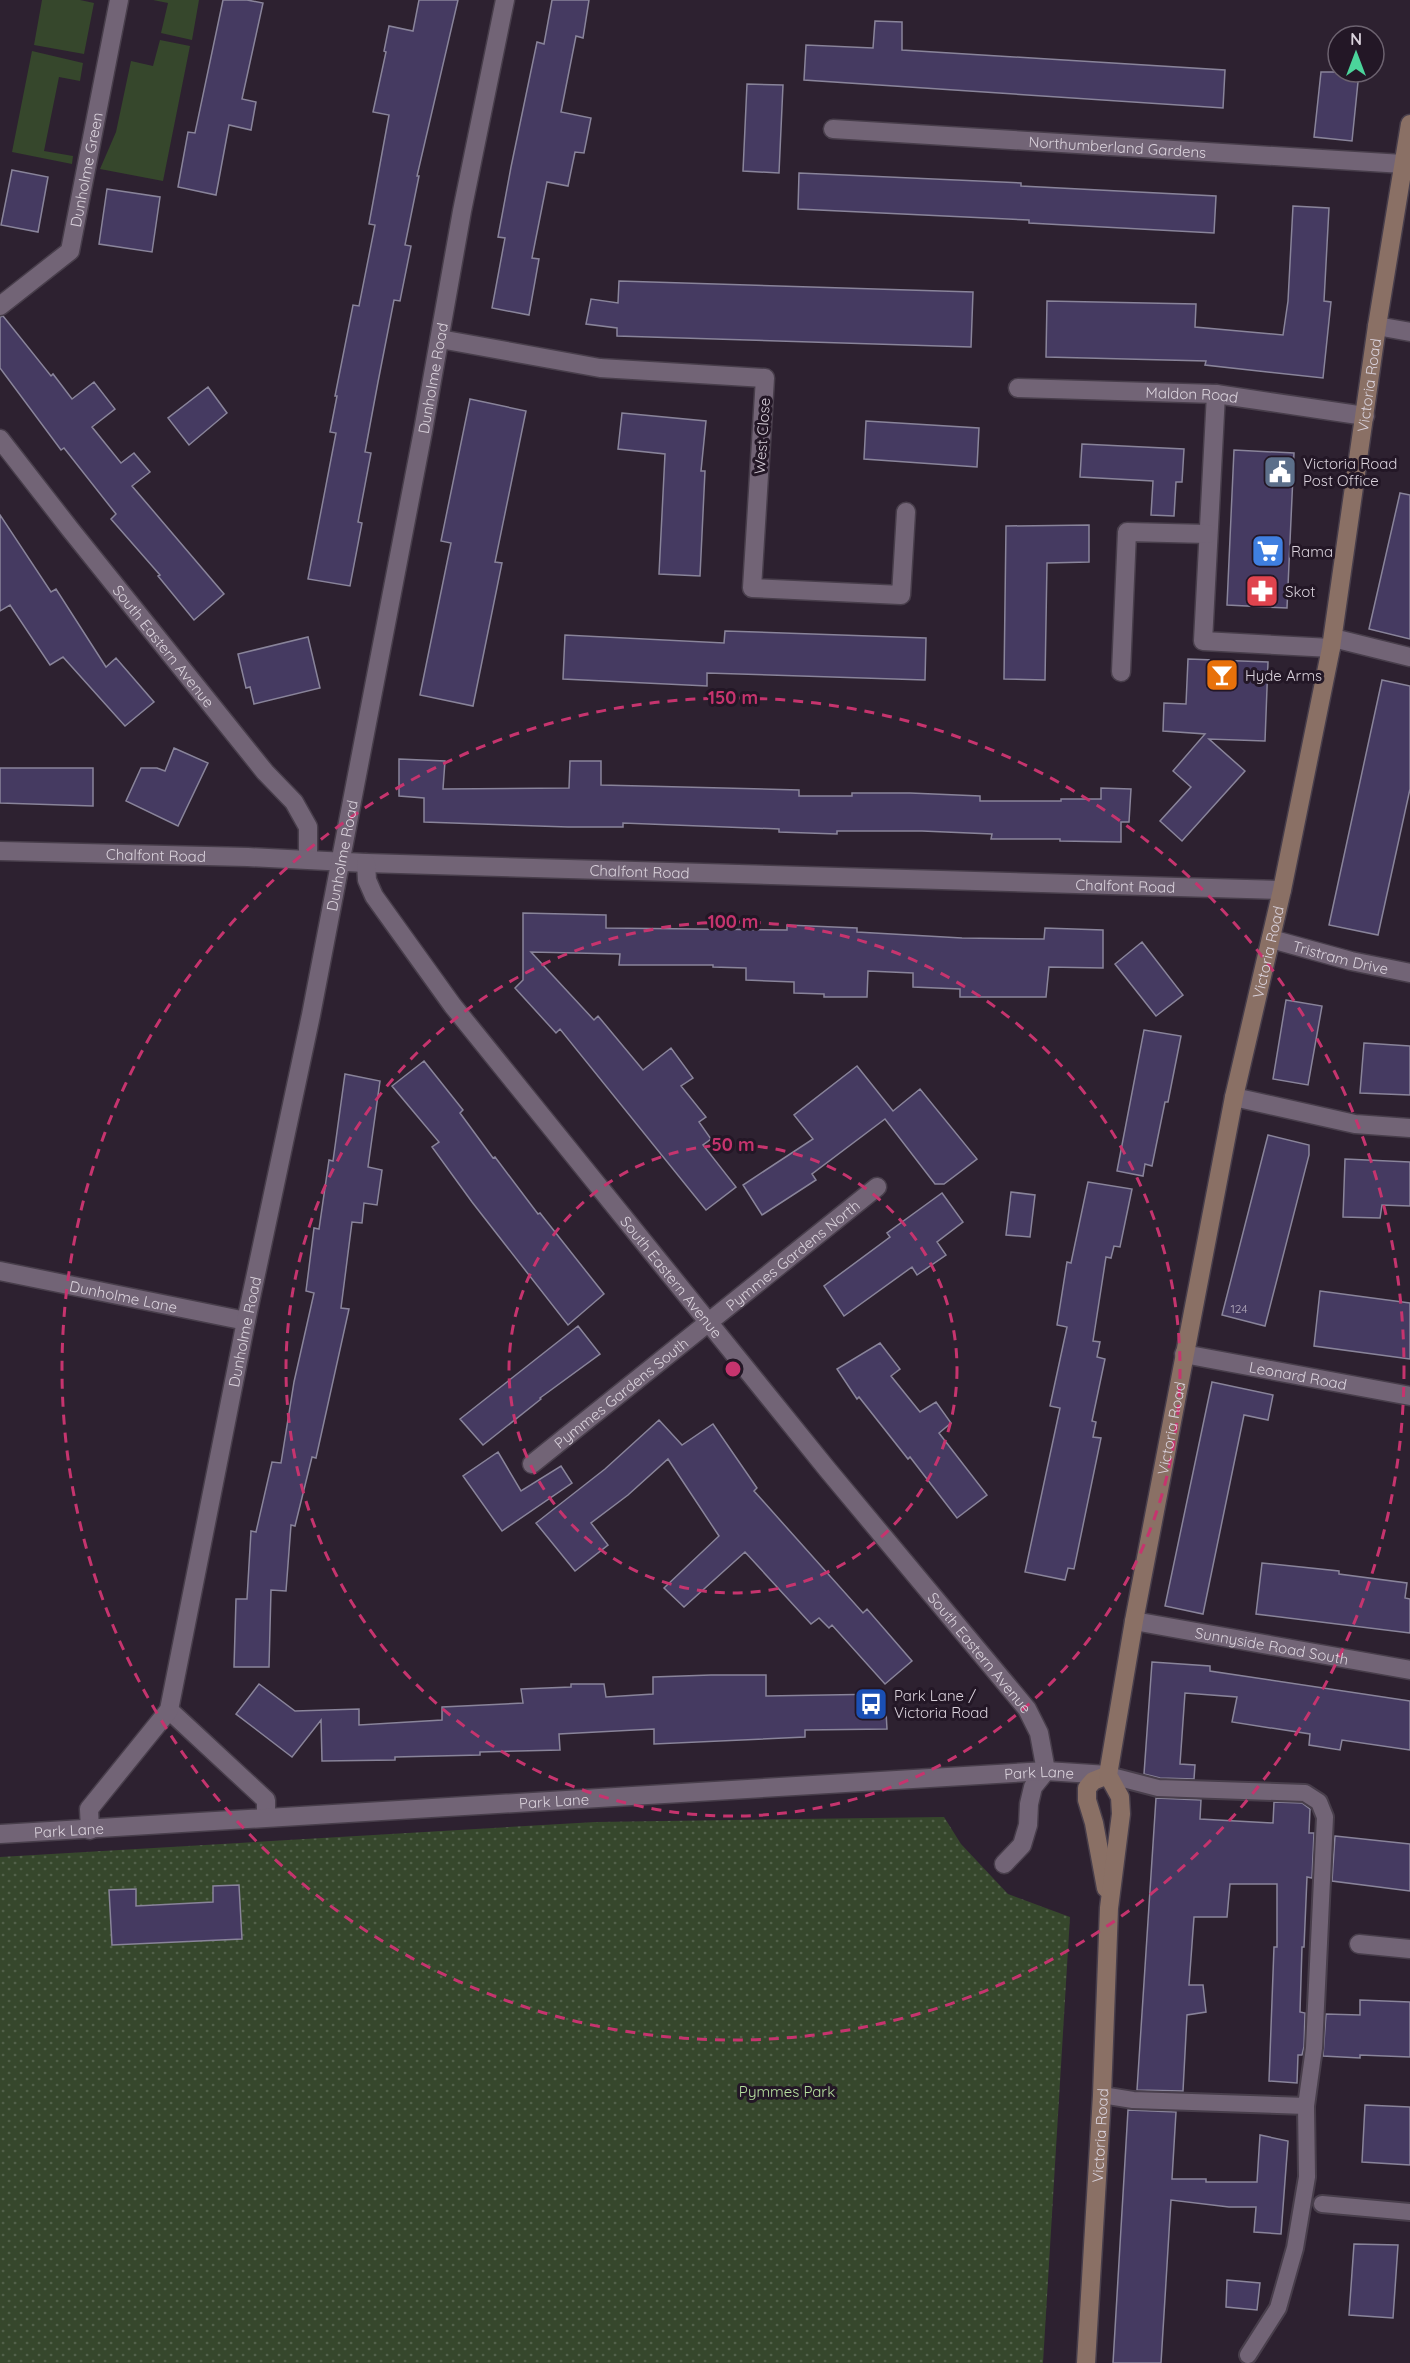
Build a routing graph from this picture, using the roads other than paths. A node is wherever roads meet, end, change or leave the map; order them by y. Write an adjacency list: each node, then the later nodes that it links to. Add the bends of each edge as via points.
1 (120, 0): 6 (street, Dunholme Green, via 70,251)
2 (506, 0): 9 (street, Dunholme Road)
3 (1410, 124): 5 (street, Victoria Road)
4 (833, 129): 5 (street, Northumberland Gardens)
5 (1403, 164): 7 (street, Victoria Road)
6 (0, 306)
7 (1377, 326): 8 (street); 12 (street, Victoria Road)
8 (1410, 333)
9 (440, 339): 14 (street, West Close, via 600,368 765,378 752,588 901,595); 21 (street, Dunholme Road)
10 (1018, 388): 11 (street, Maldon Road)
11 (1216, 394): 12 (street, Maldon Road); 15 (street)
12 (1365, 416): 16 (street, Victoria Road)
13 (0, 439): 20 (street, South Eastern Avenue, via 265,772 294,802 308,827)
14 (906, 512)
15 (1208, 534): 16 (street, via 1203,641); 18 (street, via 1127,532)
16 (1332, 643): 17 (street); 23 (street, Victoria Road)
17 (1410, 657)
18 (1122, 672)
19 (0, 851): 20 (street, Chalfont Road)
20 (308, 859): 21 (street, Chalfont Road)
21 (339, 861): 22 (street, Chalfont Road); 30 (street, Dunholme Road, via 311,1015)
22 (366, 863): 23 (street, Chalfont Road); 31 (street, South Eastern Avenue, via 367,880 374,896 453,1006)
23 (1282, 890): 24 (street, Victoria Road)
24 (1271, 939): 25 (street, Tristram Drive); 26 (street, Victoria Road)
25 (1410, 973)
26 (1234, 1098): 27 (street, via 1355,1124); 32 (street, Victoria Road)
27 (1410, 1128)
28 (877, 1187): 31 (street, Pymmes Gardens North)
29 (0, 1271): 30 (street, Dunholme Lane)
30 (246, 1321): 37 (street, Dunholme Road)
31 (709, 1322): 34 (street, Pymmes Gardens South); 38 (street, South Eastern Avenue, via 1027,1709 1040,1733)
32 (1184, 1354): 33 (street, Leonard Road); 35 (street, Victoria Road)
33 (1410, 1396)
34 (532, 1464)
35 (1134, 1621): 36 (street, Sunnyside Road South); 39 (street, Victoria Road)
36 (1410, 1670)
37 (170, 1710): 40 (street, via 266,1800); 41 (street, Dunholme Road, via 89,1809)
38 (1046, 1772): 39 (street, Park Lane); 40 (street, Park Lane); 43 (street, via 1033,1787 1022,1845)
39 (1108, 1775): 44 (street, Victoria Road, via 1120,1797); 44 (street, Victoria Road, via 1093,1781 1087,1800); 48 (lane, via 1158,1788 1305,1793 1319,1802 1325,1817 1314,2048)
40 (266, 1817): 41 (street, Park Lane)
41 (90, 1830): 42 (street, Park Lane)
42 (0, 1834)
43 (1004, 1864)
44 (1109, 1908): 47 (street, Victoria Road)
45 (1359, 1944): 46 (street)
46 (1410, 1949)
47 (1102, 2095): 48 (lane, via 1133,2100); 52 (street, Victoria Road)
48 (1306, 2106): 51 (lane, via 1307,2177 1295,2248 1278,2308)
49 (1322, 2204): 50 (lane)
50 (1410, 2212)
51 (1248, 2355)
52 (1086, 2363)

